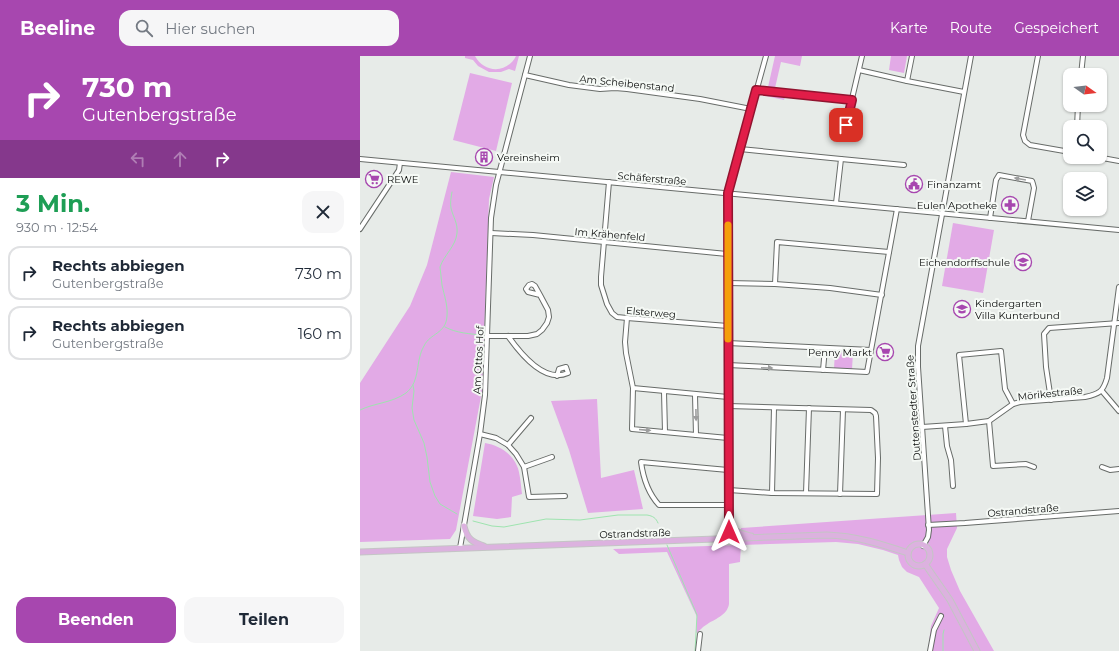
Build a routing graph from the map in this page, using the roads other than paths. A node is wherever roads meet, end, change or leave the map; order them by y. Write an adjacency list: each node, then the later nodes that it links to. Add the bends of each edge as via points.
1 (530, 56): 10 (street, Am Ottos Hof)
2 (766, 56): 12 (street)
3 (862, 56): 9 (street)
4 (912, 56): 11 (street)
5 (971, 56): 13 (street, Duttenstedter Straße)
6 (1038, 56): 18 (street, via 1023,135 1030,145)
7 (1084, 56): 8 (street)
8 (1082, 68)
9 (859, 70): 11 (street); 14 (street)
10 (525, 75): 15 (street, Am Scheibenstand, via 569,85 627,89); 25 (street, Am Ottos Hof)
11 (907, 82): 13 (street)
12 (756, 90): 14 (street); 15 (street)
13 (964, 92): 30 (street, Duttenstedter Straße)
14 (852, 100): 16 (street)
15 (751, 109): 17 (street)
16 (844, 137)
17 (740, 148): 20 (street); 27 (street)
18 (1063, 151)
19 (360, 159): 23 (street, Schäferstraße)
20 (841, 159): 24 (street); 28 (street)
21 (1107, 159): 22 (street)
22 (1119, 161)
23 (400, 163): 25 (street, Schäferstraße); 33 (street, via 399,170)
24 (904, 165)
25 (500, 172): 26 (street, Schäferstraße); 35 (street, Am Ottos Hof, via 493,203)
26 (609, 182): 27 (street, Schäferstraße); 36 (street, Elsterweg)
27 (728, 193): 28 (street, Schäferstraße); 38 (street)
28 (836, 203): 29 (street, Schäferstraße)
29 (897, 209): 30 (street, Schäferstraße); 37 (street)
30 (942, 213): 31 (street, Schäferstraße); 71 (street, Duttenstedter Straße, via 918,346)
31 (990, 218): 32 (street, Schäferstraße); 32 (street, one-way to 31, via 1034,184 1032,181 999,175)
32 (1028, 221): 34 (street, Schäferstraße)
33 (360, 229)
34 (1119, 230)
35 (491, 233): 36 (street, Im Krähenfeld); 47 (street, Am Ottos Hof)
36 (604, 242): 38 (street, Im Krähenfeld); 44 (street, Elsterweg, via 601,277 603,294 612,313 617,317)
37 (889, 252): 40 (street, via 777,242); 43 (street)
38 (728, 254): 39 (street)
39 (728, 283): 40 (street); 46 (street)
40 (775, 284): 43 (street)
41 (1119, 287): 45 (street)
42 (540, 295): 48 (street, via 549,316 542,330 532,336)
43 (882, 295): 51 (street)
44 (627, 318): 46 (street, Elsterweg); 55 (street, via 625,348)
45 (1117, 323): 56 (street, via 1108,378); 60 (street, via 1049,328 1044,334)
46 (728, 326): 49 (street)
47 (488, 336): 48 (street); 73 (street, Am Ottos Hof)
48 (508, 336): 54 (street, via 524,357 545,372)
49 (728, 343): 50 (street); 52 (street)
50 (825, 348): 51 (street); 53 (street)
51 (871, 350): 53 (street, via 867,372)
52 (728, 365): 53 (street, one-way to 53); 59 (street)
53 (824, 370)
54 (557, 376)
55 (633, 388): 57 (street); 72 (street, one-way to 72, via 632,429)
56 (1102, 391): 60 (street, Mörikestraße, via 1085,398); 66 (street)
57 (664, 392): 58 (street); 72 (street)
58 (695, 395): 59 (street); 74 (street, one-way to 74)
59 (728, 397): 62 (street)
60 (1051, 400): 61 (street, Mörikestraße)
61 (1013, 404): 68 (street, Mörikestraße); 69 (street, via 1005,389 1001,351 959,355)
62 (728, 406): 63 (street); 75 (street)
63 (774, 408): 64 (street); 85 (street)
64 (809, 408): 65 (street); 86 (street)
65 (843, 410): 87 (street); 87 (street, via 871,410 876,416 877,494)
66 (1119, 411)
67 (531, 418): 76 (street)
68 (989, 421): 69 (street, Mörikestraße); 79 (street, via 993,466 1026,464)
69 (966, 424): 70 (street, Mörikestraße)
70 (945, 426): 71 (street, Mörikestraße); 83 (street)
71 (922, 427): 92 (street, Duttenstedter Straße)
72 (665, 432): 74 (street)
73 (480, 434): 76 (street, via 496,438); 93 (street, Am Ottos Hof)
74 (696, 435): 75 (street)
75 (728, 438): 82 (street)
76 (508, 445): 78 (street)
77 (552, 457): 78 (street)
78 (524, 467): 88 (street, via 528,497)
79 (1034, 467)
80 (1102, 467): 81 (street, via 1110,470)
81 (1119, 469)
82 (728, 470): 84 (street); 89 (street, via 641,462 648,486 659,505)
83 (953, 486)
84 (729, 490): 85 (street); 89 (street)
85 (772, 493): 86 (street)
86 (806, 493): 87 (street)
87 (840, 494)
88 (565, 496)
89 (729, 505): 91 (street)
90 (1119, 511): 92 (street, Ostrandstraße)
91 (728, 522): 94 (main road, via 734,530); 95 (street)
92 (928, 525): 96 (street, Duttenstedter Straße, via 928,537)
93 (464, 526): 97 (main road, via 466,535 471,540); 98 (street, Am Ottos Hof)
94 (754, 537): 95 (main road, Ostrandstraße); 100 (main road, Ostrandstraße, via 845,536 868,540)
95 (729, 538): 97 (main road, Ostrandstraße)
96 (923, 546): 100 (main road, via 914,546); 101 (main road, via 929,556)
97 (489, 547): 98 (main road, Ostrandstraße)
98 (460, 548): 99 (main road, Ostrandstraße)
99 (360, 552)
100 (908, 553): 101 (main road, via 913,564)
101 (925, 564): 106 (main road, via 950,600)
102 (941, 616): 105 (street, via 934,630)
103 (700, 634): 104 (street)
104 (698, 651)
105 (930, 651)
106 (977, 651)

